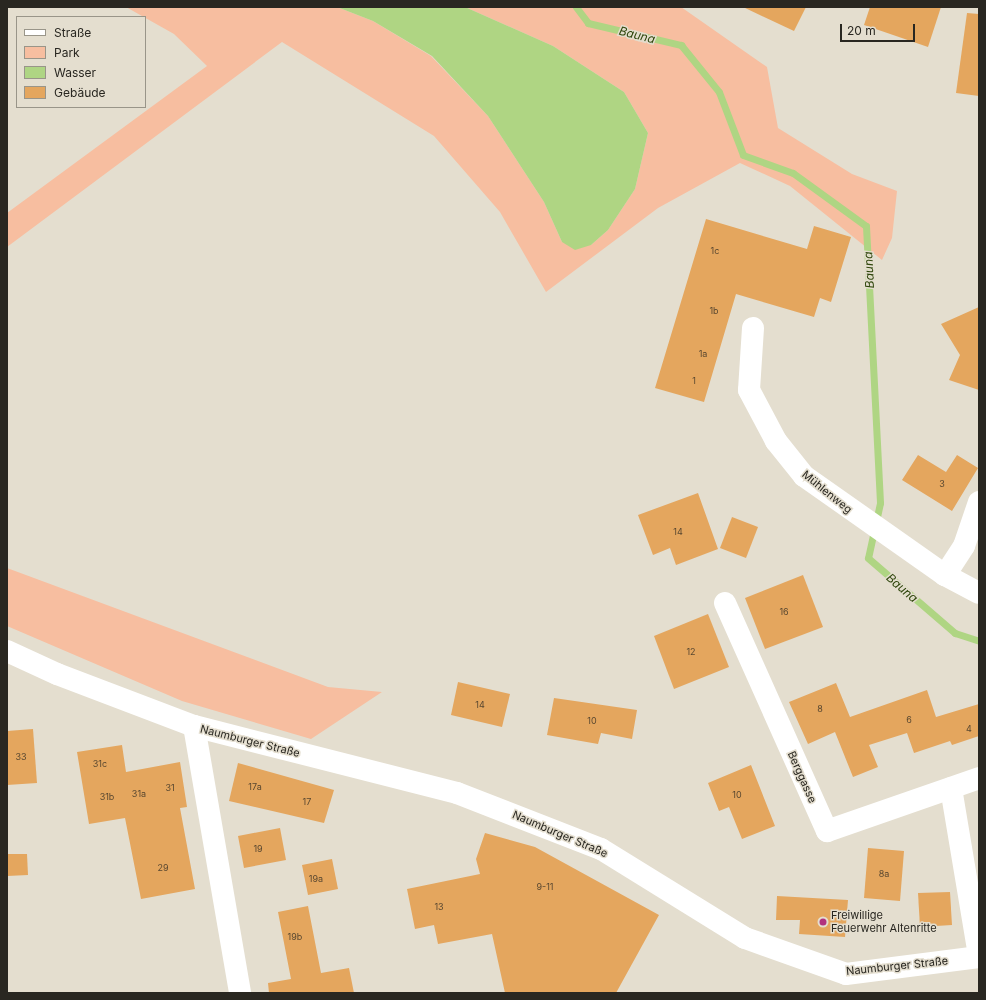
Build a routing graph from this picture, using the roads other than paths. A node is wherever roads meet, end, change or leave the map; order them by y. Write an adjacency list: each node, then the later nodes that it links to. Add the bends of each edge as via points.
1 (753, 328): 3 (street, Mühlenweg, via 750,390 776,441 804,476 855,515)
2 (979, 502): 3 (street, via 964,546)
3 (946, 575): 4 (street, Mühlenweg)
4 (979, 593)
5 (724, 603): 9 (street, Berggasse, via 827,831)
6 (7, 651): 7 (street, Naumburger Straße, via 56,674)
7 (194, 726): 10 (street, Naumburger Straße, via 457,793 601,849 745,938 846,974); 11 (street, Naumburger Straße)
8 (979, 778): 9 (street, Berggasse)
9 (951, 788): 10 (street)
10 (979, 956)
11 (240, 993)

